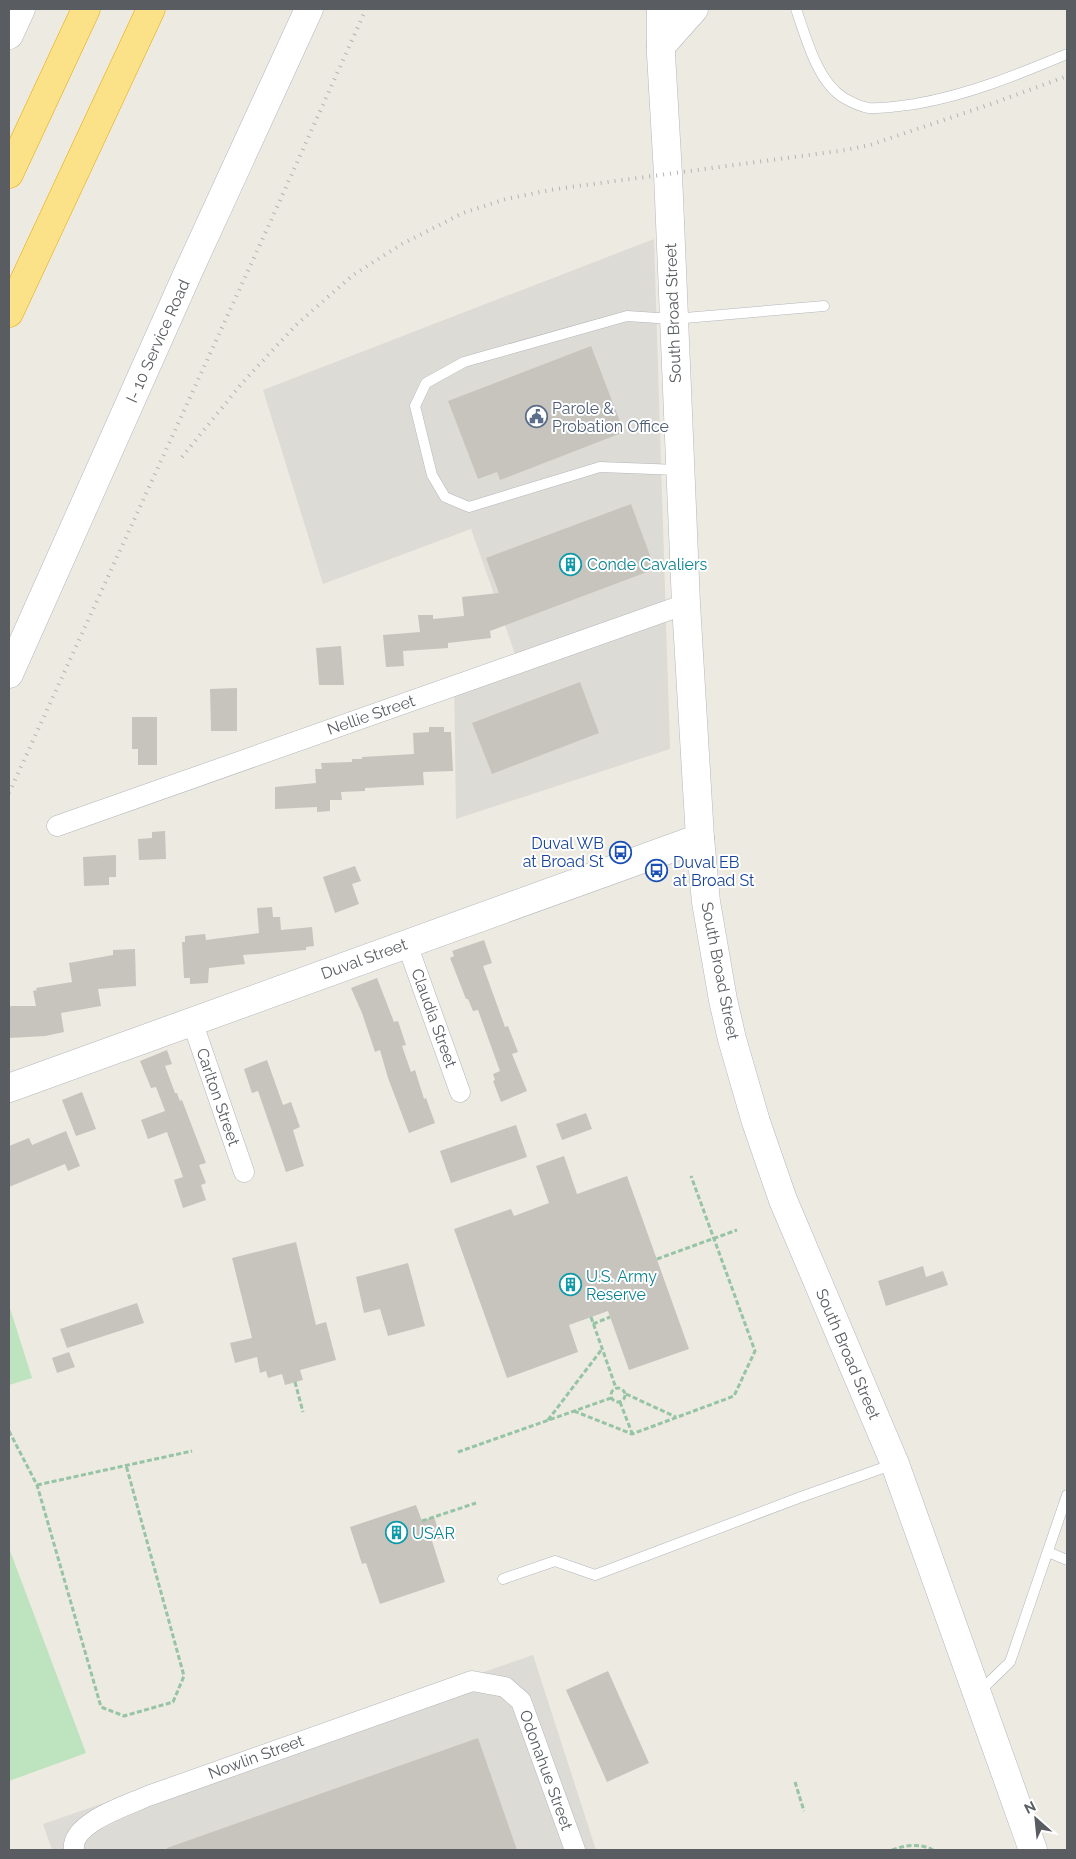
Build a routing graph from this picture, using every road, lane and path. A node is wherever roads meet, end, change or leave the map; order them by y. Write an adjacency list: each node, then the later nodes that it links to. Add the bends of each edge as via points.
1 (21, 9): 8 (street)
2 (86, 9): 11 (highway)
3 (151, 9): 13 (highway)
4 (310, 9): 17 (street, I- 10 Service Road, via 190,268)
5 (661, 9): 9 (street, South Broad Street)
6 (694, 9): 9 (street)
7 (796, 9): 10 (lane, via 813,57 827,82 843,98 868,108 935,100 998,83)
8 (9, 35)
9 (661, 46): 14 (street, South Broad Street)
10 (1067, 54)
11 (9, 174)
12 (824, 306): 14 (lane)
13 (9, 313)
14 (673, 319): 15 (street, South Broad Street); 15 (lane, via 626,316 464,362 426,383 415,406 432,475 445,497 469,507 600,467)
15 (680, 470): 16 (street, South Broad Street)
16 (686, 604): 18 (street, Nellie Street); 19 (street, South Broad Street)
17 (9, 674)
18 (57, 826)
19 (700, 838): 20 (street, Duval Street); 46 (street, South Broad Street, via 716,962 732,1039 756,1122 800,1242)
20 (407, 944): 21 (street, Duval Street); 23 (street, Claudia Street)
21 (192, 1021): 22 (street, Duval Street); 24 (street, Carlton Street)
22 (15, 1088)
23 (460, 1092)
24 (244, 1172)
25 (691, 1176): 27 (path)
26 (737, 1230): 27 (path)
27 (714, 1239): 28 (path); 40 (path, via 754,1351 734,1396)
28 (657, 1259)
29 (591, 1317): 31 (path)
30 (610, 1317): 31 (path)
31 (593, 1324): 32 (path)
32 (602, 1348): 34 (path); 41 (path)
33 (295, 1382): 39 (path)
34 (616, 1388): 35 (path, via 621,1388); 36 (path)
35 (626, 1394): 37 (path); 40 (path)
36 (611, 1398): 37 (path); 38 (path)
37 (620, 1402): 43 (path)
38 (574, 1411): 41 (path); 43 (path)
39 (303, 1412)
40 (677, 1417): 43 (path)
41 (548, 1420): 45 (path)
42 (9, 1431): 48 (path)
43 (632, 1434)
44 (192, 1450): 47 (path)
45 (458, 1452)
46 (894, 1464): 54 (lane, via 595,1575 555,1561); 56 (street, South Broad Street)
47 (126, 1465): 48 (path); 48 (path, via 184,1676 172,1702 124,1716 102,1707)
48 (37, 1485)
49 (1067, 1495): 52 (lane)
50 (476, 1503): 51 (path)
51 (422, 1521)
52 (1048, 1552): 53 (lane); 56 (lane, via 1010,1662)
53 (1067, 1560)
54 (503, 1579)
55 (456, 1686): 59 (street, Nowlin Street, via 148,1796 100,1817 81,1830 73,1844); 60 (street, Odonahue Street, via 472,1681 505,1687 521,1701)
56 (977, 1694): 63 (street, South Broad Street)
57 (795, 1782): 58 (path)
58 (804, 1810)
59 (74, 1850)
60 (575, 1850)
61 (892, 1850): 62 (path, via 916,1845)
62 (933, 1850)
63 (1033, 1850)

